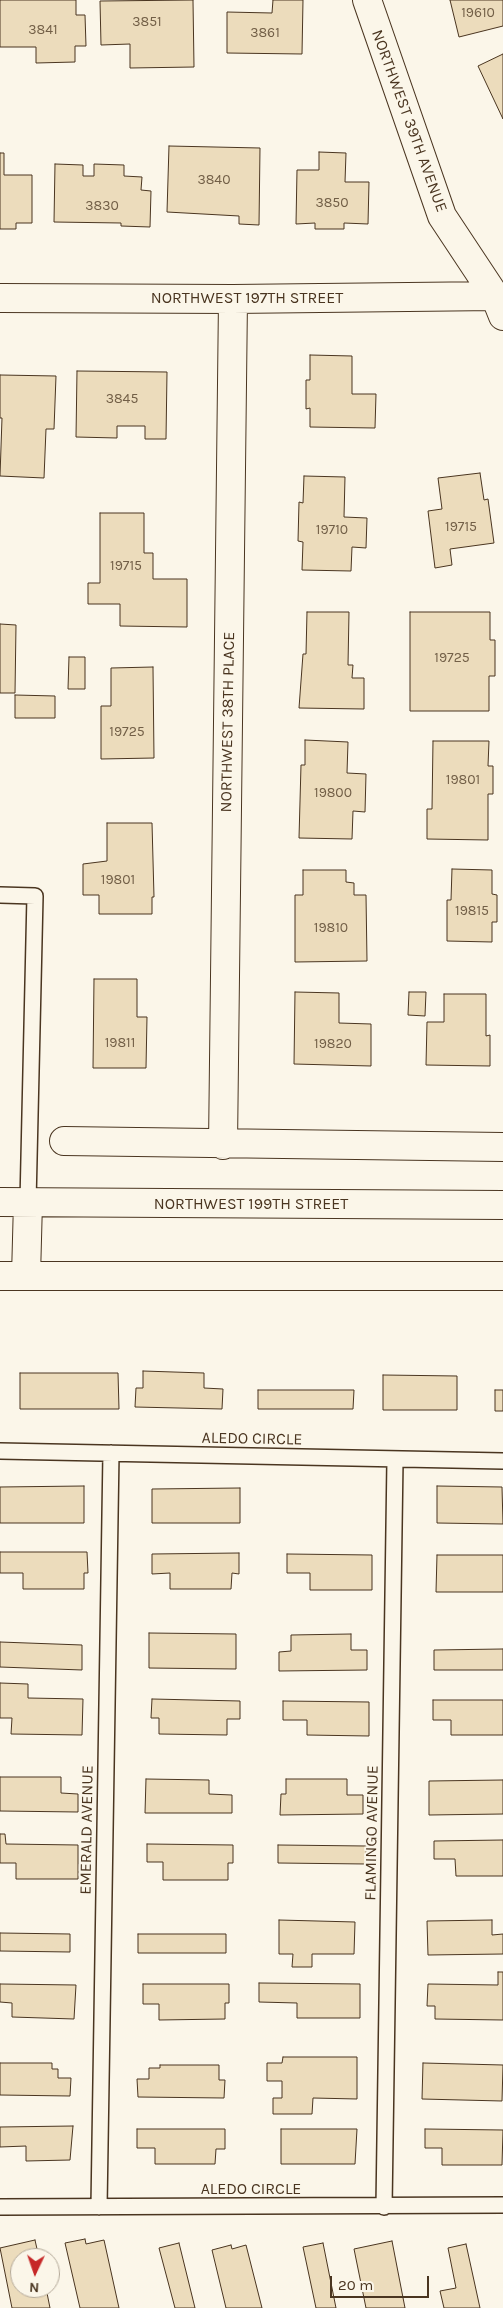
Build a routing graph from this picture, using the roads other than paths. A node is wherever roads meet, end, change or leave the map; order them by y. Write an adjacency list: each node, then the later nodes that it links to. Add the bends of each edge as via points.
1 (367, 0): 4 (street, NORTHWEST 39TH AVENUE, via 442,216)
2 (0, 298): 3 (street, NORTHWEST 197TH STREET)
3 (233, 299): 4 (street, NORTHWEST 197TH STREET); 7 (street, NORTHWEST 38TH PLACE)
4 (499, 306)
5 (0, 895): 10 (lane, via 35,896)
6 (64, 1141): 7 (street)
7 (223, 1145): 8 (street)
8 (503, 1147)
9 (0, 1202): 10 (street, NORTHWEST 199TH STREET)
10 (28, 1202): 11 (street, NORTHWEST 199TH STREET); 12 (street)
11 (503, 1205)
12 (13, 1276): 13 (street)
13 (503, 1276)
14 (0, 1451): 15 (lane, ALEDO CIRCLE)
15 (111, 1452): 16 (lane, ALEDO CIRCLE); 20 (lane, EMERALD AVENUE)
16 (395, 1460): 17 (lane, ALEDO CIRCLE); 21 (lane, FLAMINGO AVENUE)
17 (503, 1461)
18 (503, 2205): 21 (lane, ALEDO CIRCLE)
19 (0, 2207): 20 (lane, ALEDO CIRCLE)
20 (99, 2207): 21 (lane, ALEDO CIRCLE)
21 (384, 2207)

